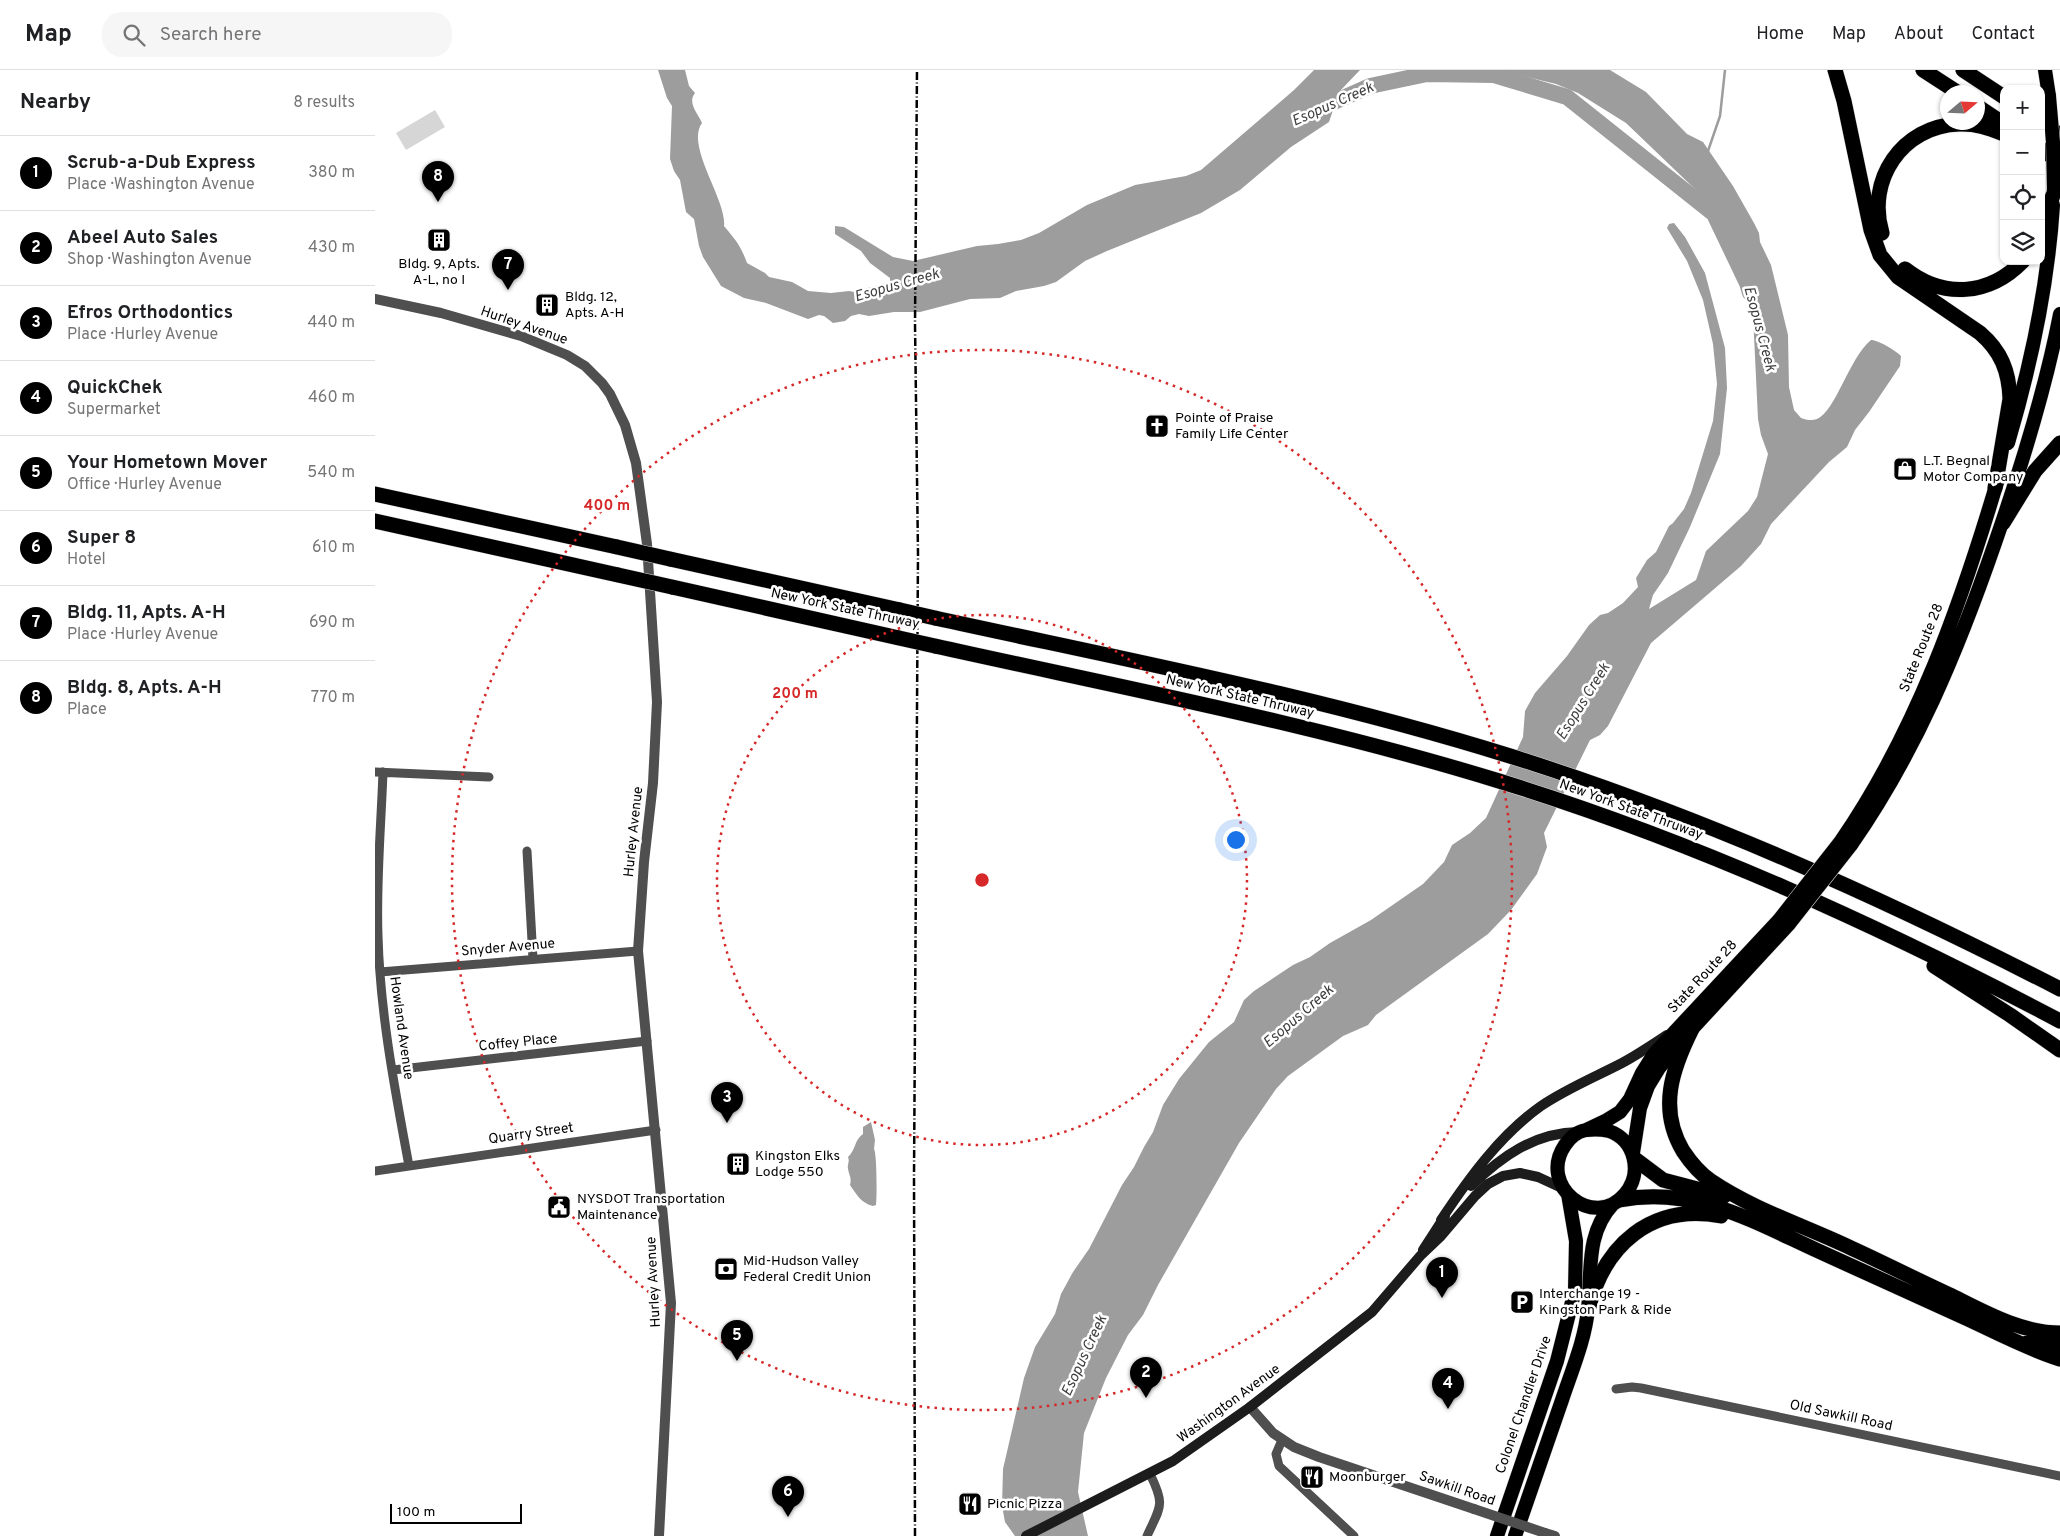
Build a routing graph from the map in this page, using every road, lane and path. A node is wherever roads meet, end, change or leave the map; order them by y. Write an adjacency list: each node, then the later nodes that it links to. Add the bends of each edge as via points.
1 (1835, 70): 20 (highway, via 1871,230 1880,255 1899,276 1980,333 2003,360 2010,399)
2 (1923, 70): 5 (highway)
3 (1963, 70): 6 (highway)
4 (2045, 70): 14 (highway, State Route 28, bridge, via 2053,142)
5 (1946, 85)
6 (2000, 94)
7 (1985, 111): 8 (highway)
8 (2000, 121)
9 (2045, 125): 11 (highway)
10 (2000, 132): 16 (highway, via 1984,126 1960,124 1935,128 1913,139 1887,167 1879,190 1878,216 1892,255 1928,284 1957,290 1984,286 2007,275)
11 (2060, 135)
12 (2045, 152): 13 (highway)
13 (2060, 162)
14 (2054, 192): 15 (highway); 20 (highway, State Route 28, via 2049,251 2035,336)
15 (2045, 220)
16 (2018, 265)
17 (375, 299): 30 (street, Hurley Avenue, via 441,313 521,336 567,354 602,383 625,425 643,505 657,702)
18 (2060, 314): 23 (highway, State Route 28, via 2037,412)
19 (2060, 444): 23 (highway, via 2035,472)
20 (1995, 488): 26 (highway, State Route 28, via 1957,605 1920,698)
21 (375, 494): 33 (highway, New York State Thruway, bridge, via 1315,702 1465,742 1603,788 1737,838 1959,938)
22 (375, 522): 28 (highway, New York State Thruway, bridge, via 1307,729 1457,768 1595,813 1725,863)
23 (2003, 523): 26 (highway, State Route 28, via 1933,702 1893,781)
24 (379, 772): 25 (street); 32 (street, Howland Avenue)
25 (489, 777)
26 (1846, 843): 29 (highway, State Route 28, bridge)
27 (527, 851): 31 (street)
28 (1860, 921): 34 (highway, New York State Thruway); 38 (highway, via 1958,980)
29 (1784, 922): 35 (highway, State Route 28); 36 (highway, State Route 28)
30 (638, 951): 31 (street, Snyder Avenue); 37 (street, Hurley Avenue)
31 (533, 959): 32 (street, Snyder Avenue)
32 (380, 972): 39 (street, Howland Avenue)
33 (2060, 989)
34 (2060, 1021)
35 (1676, 1029): 41 (highway, State Route 28, via 1648,1063 1621,1112); 48 (main road, via 1623,1062 1560,1094 1527,1117 1495,1148)
36 (1692, 1029): 42 (highway, State Route 28, via 1648,1086 1640,1108); 47 (highway, via 1672,1078 1670,1103 1673,1127 1682,1149 1696,1169 1713,1183)
37 (647, 1041): 39 (street, Coffey Place); 40 (street, Hurley Avenue)
38 (2060, 1050)
39 (393, 1070): 43 (street, Howland Avenue)
40 (656, 1130): 43 (street, Quarry Street); 62 (street, Hurley Avenue, via 671,1303)
41 (1582, 1131): 42 (highway, via 1613,1133 1624,1141); 45 (highway, via 1570,1139 1559,1156 1558,1170); 48 (main road, Washington Avenue, via 1544,1137 1513,1151 1482,1176)
42 (1634, 1156): 46 (highway, via 1633,1182); 47 (highway, via 1663,1180)
43 (409, 1166): 44 (street, Quarry Street)
44 (375, 1171)
45 (1566, 1192): 46 (highway, via 1579,1203 1592,1207); 50 (main road, Washington Avenue, via 1529,1174 1503,1176 1481,1190); 66 (highway, Colonel Chandler Drive, via 1576,1241 1575,1290 1557,1361)
46 (1616, 1202): 49 (highway, via 1649,1195 1688,1199 1726,1210); 51 (highway, via 1597,1228 1591,1248)
47 (1757, 1206): 52 (highway)
48 (1441, 1220): 50 (main road, Washington Avenue)
49 (1781, 1234): 51 (highway, via 1700,1213 1658,1220 1639,1230 1616,1251 1596,1282); 55 (highway, via 2030,1348)
50 (1421, 1255): 57 (main road, Washington Avenue, via 1363,1320)
51 (1588, 1310): 67 (highway, via 1574,1366)
52 (1997, 1318): 53 (highway, via 2035,1330); 54 (highway, via 2028,1335)
53 (2060, 1333)
54 (2060, 1346)
55 (2060, 1357)
56 (1616, 1389): 60 (street, Old Sawkill Road, via 1641,1388)
57 (1250, 1407): 58 (street, Sawkill Road); 59 (main road, Washington Avenue, via 1200,1444)
58 (1282, 1440): 61 (street, Sawkill Road, bridge, via 1313,1455); 65 (street, via 1276,1454 1279,1466)
59 (1150, 1474): 63 (main road, Washington Avenue); 64 (street, via 1161,1504)
60 (2060, 1476)
61 (1550, 1534)
62 (659, 1536)
63 (1026, 1536)
64 (1147, 1536)
65 (1354, 1536)
66 (1497, 1536)
67 (1515, 1536)

